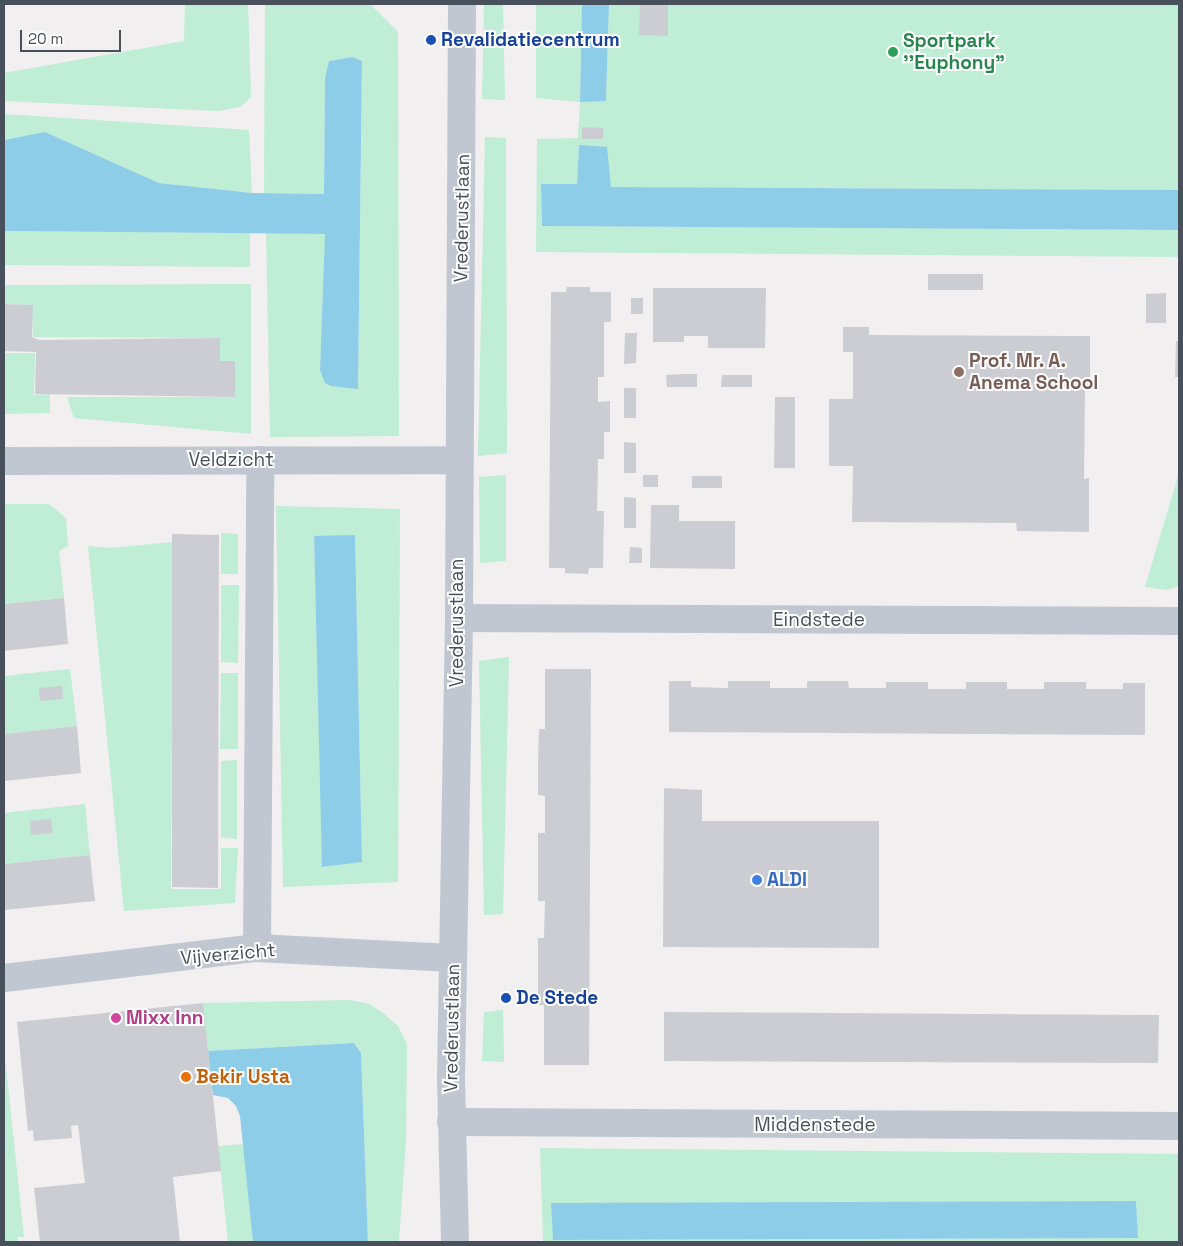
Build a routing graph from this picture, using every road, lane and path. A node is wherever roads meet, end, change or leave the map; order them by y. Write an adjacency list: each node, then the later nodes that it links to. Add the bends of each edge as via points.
1 (462, 4): 3 (street, Vrederustlaan)
2 (260, 460): 3 (street, Veldzicht); 4 (street, Veldzicht); 7 (street)
3 (457, 460): 5 (street, Vrederustlaan)
4 (4, 461)
5 (459, 618): 6 (street, Eindstede); 8 (street, Vrederustlaan)
6 (1179, 621)
7 (257, 948): 8 (street, Vijverzicht); 9 (street, Vijverzicht)
8 (453, 958): 10 (street, Vrederustlaan)
9 (4, 978)
10 (451, 1122): 11 (street, Middenstede); 12 (street, Vrederustlaan)
11 (1179, 1126)
12 (455, 1242)

